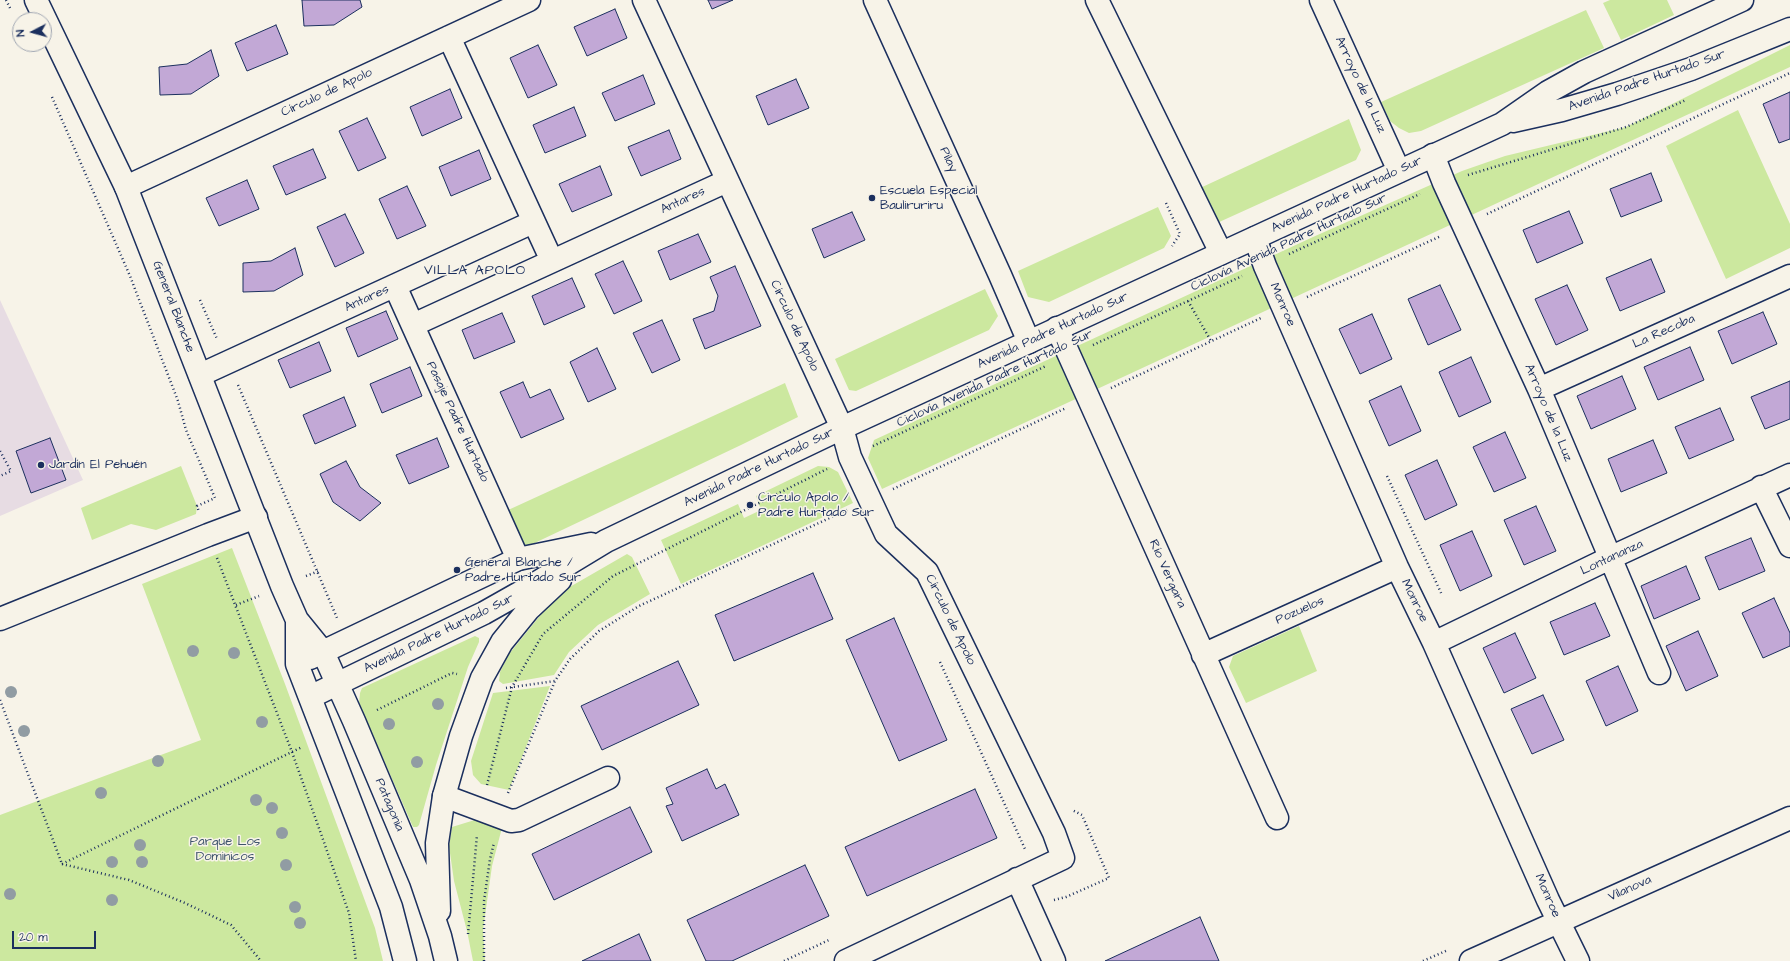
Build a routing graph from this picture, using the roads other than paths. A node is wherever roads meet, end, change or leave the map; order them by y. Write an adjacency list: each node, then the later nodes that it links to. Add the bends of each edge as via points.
1 (36, 0): 14 (street, General Blanche)
2 (529, 0): 9 (street, Círculo de Apolo)
3 (644, 0): 13 (street, Círculo de Apolo)
4 (875, 0): 23 (street, Pilay)
5 (1097, 0): 17 (street)
6 (1321, 0): 12 (street, Arroyo de la Luz)
7 (1742, 0): 10 (street, Avenida Padre Hurtado Sur, via 1584,72 1548,92)
8 (1790, 29): 10 (street, Avenida Padre Hurtado Sur, via 1691,69 1617,94)
9 (449, 37): 14 (street, Círculo de Apolo); 15 (street)
10 (1502, 124): 11 (street, Avenida Padre Hurtado Sur)
11 (1434, 155): 12 (street, Avenida Padre Hurtado Sur); 25 (street, Arroyo de la Luz)
12 (1399, 171): 16 (street, Avenida Padre Hurtado Sur)
13 (727, 181): 18 (street, Antares); 26 (street, Círculo de Apolo)
14 (126, 187): 24 (street, General Blanche)
15 (533, 222): 18 (street); 20 (street, Antares)
16 (1255, 238): 17 (street, Avenida Padre Hurtado Sur); 34 (street, Monroe, via 1264,266)
17 (1221, 253): 22 (street, Avenida Padre Hurtado Sur)
18 (552, 262): 21 (street, Antares)
19 (1790, 276): 25 (street, La Recoba)
20 (395, 286): 21 (street, Pasaje Padre Hurtado); 24 (street, Antares)
21 (413, 325): 32 (street, Pasaje Padre Hurtado)
22 (1057, 328): 23 (street, Avenida Padre Hurtado Sur); 39 (street, Río Vergara)
23 (1029, 342): 26 (street, Avenida Padre Hurtado Sur)
24 (200, 375): 29 (street, General Blanche)
25 (1539, 389): 33 (street, Arroyo de la Luz)
26 (842, 428): 30 (street, Avenida Padre Hurtado Sur); 48 (street, Círculo de Apolo, via 850,457 886,534 927,572 1054,833 1063,858)
27 (1790, 475): 28 (street, Lontananza)
28 (1762, 487): 31 (street); 33 (street, Lontananza)
29 (256, 517): 35 (street); 36 (street, General Blanche)
30 (606, 541): 32 (street, Avenida Padre Hurtado Sur); 42 (street, Avenida Padre Hurtado Sur, via 484,613); 45 (street, via 528,610 502,642 482,678 460,736)
31 (1790, 546)
32 (518, 558): 38 (street, Avenida Padre Hurtado Sur)
33 (1612, 558): 37 (street, Lontananza); 41 (street, Arroyo de la Luz)
34 (1397, 567): 37 (street, Monroe); 39 (street, Pozuelos)
35 (0, 619)
36 (297, 620): 38 (street, General Blanche); 40 (street, General Blanche)
37 (1434, 643): 49 (street, Monroe)
38 (323, 652): 40 (street, Avenida Padre Hurtado Sur); 42 (street, Patagonia)
39 (1203, 655): 46 (street, Río Vergara)
40 (297, 664): 43 (street)
41 (1659, 673)
42 (337, 684): 43 (street, Avenida Padre Hurtado Sur); 50 (street, Patagonia, via 421,880)
43 (310, 697): 51 (street, via 391,907)
44 (608, 778): 45 (street, via 519,820 511,821)
45 (444, 796): 50 (street, via 437,843)
46 (1277, 818)
47 (1790, 818): 49 (street, Vilanova)
48 (1017, 879): 53 (street, Círculo de Apolo); 54 (street)
49 (1558, 922): 55 (street, Vilanova); 56 (street, Monroe)
50 (440, 936): 52 (street, Patagonia)
51 (405, 961)
52 (446, 961)
53 (846, 961)
54 (1054, 961)
55 (1471, 961)
56 (1578, 961)

